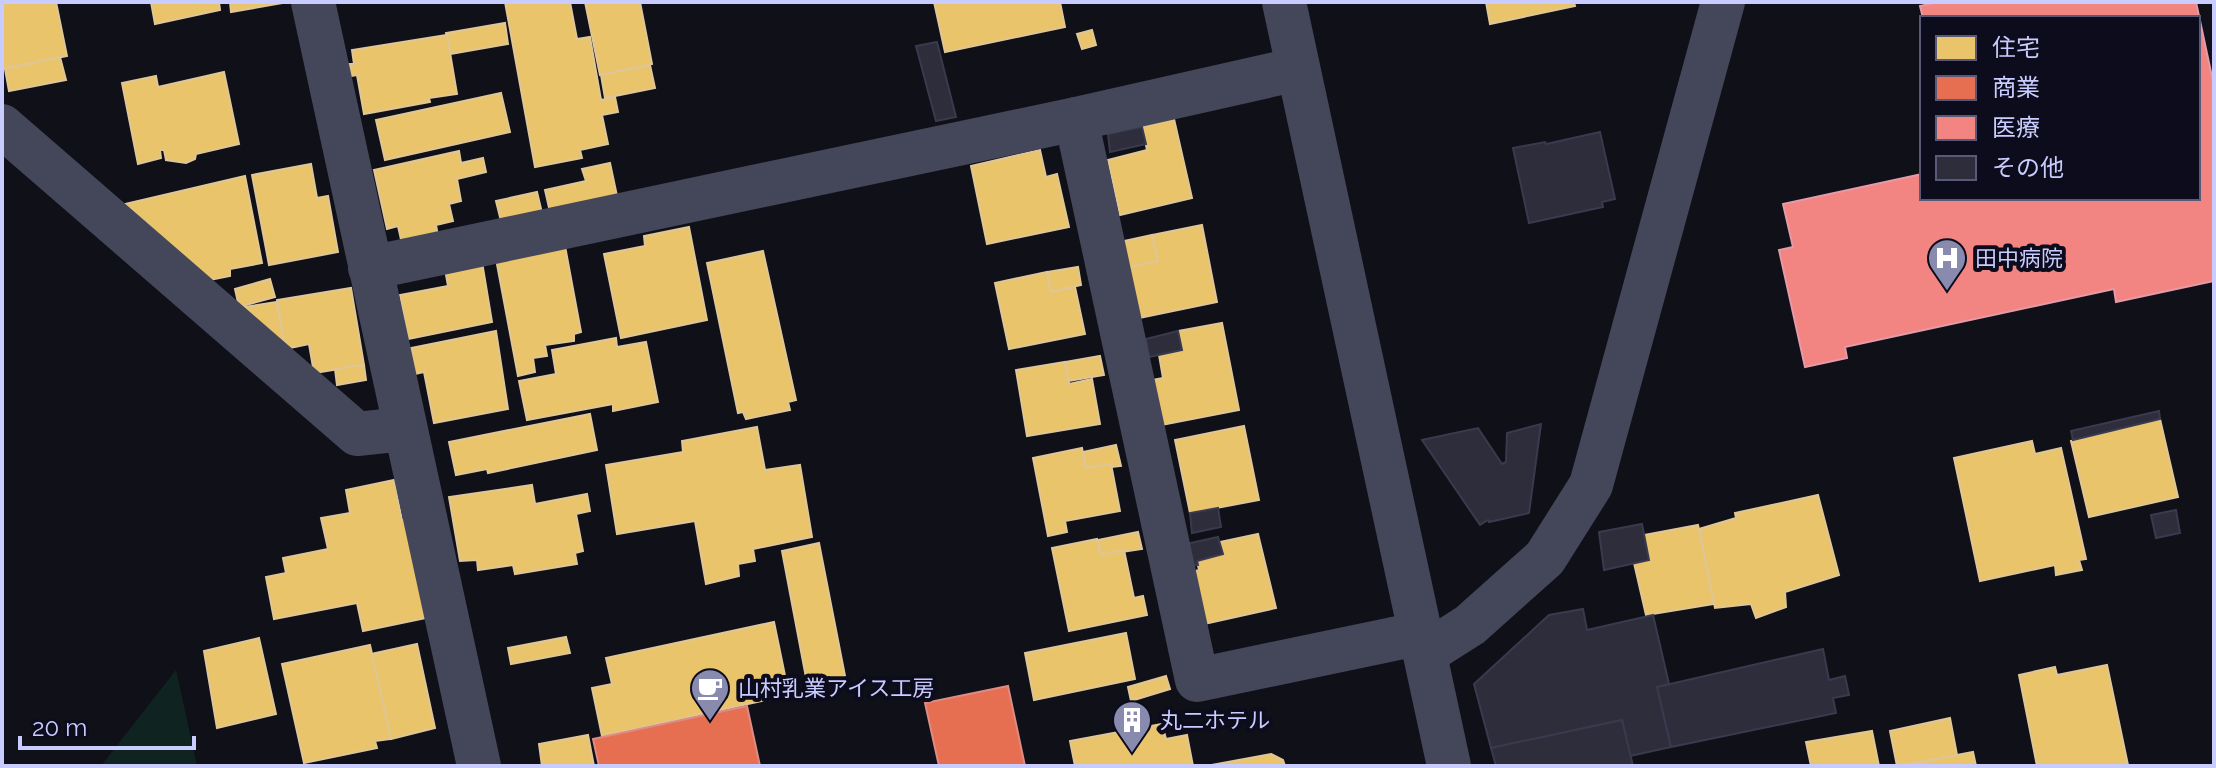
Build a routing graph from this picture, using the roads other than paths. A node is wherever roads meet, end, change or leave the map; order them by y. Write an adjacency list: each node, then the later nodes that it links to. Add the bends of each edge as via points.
1 (313, 2): 7 (street)
2 (1284, 2): 4 (street)
3 (1723, 2): 9 (street, via 1591,485 1545,558 1470,625)
4 (1298, 69): 5 (street); 9 (street)
5 (1076, 119): 7 (street); 9 (street, via 1197,680)
6 (2, 126): 8 (street, via 357,434)
7 (370, 268): 8 (street)
8 (404, 429): 10 (street)
9 (1424, 643): 11 (street)
10 (479, 766)
11 (1449, 766)

